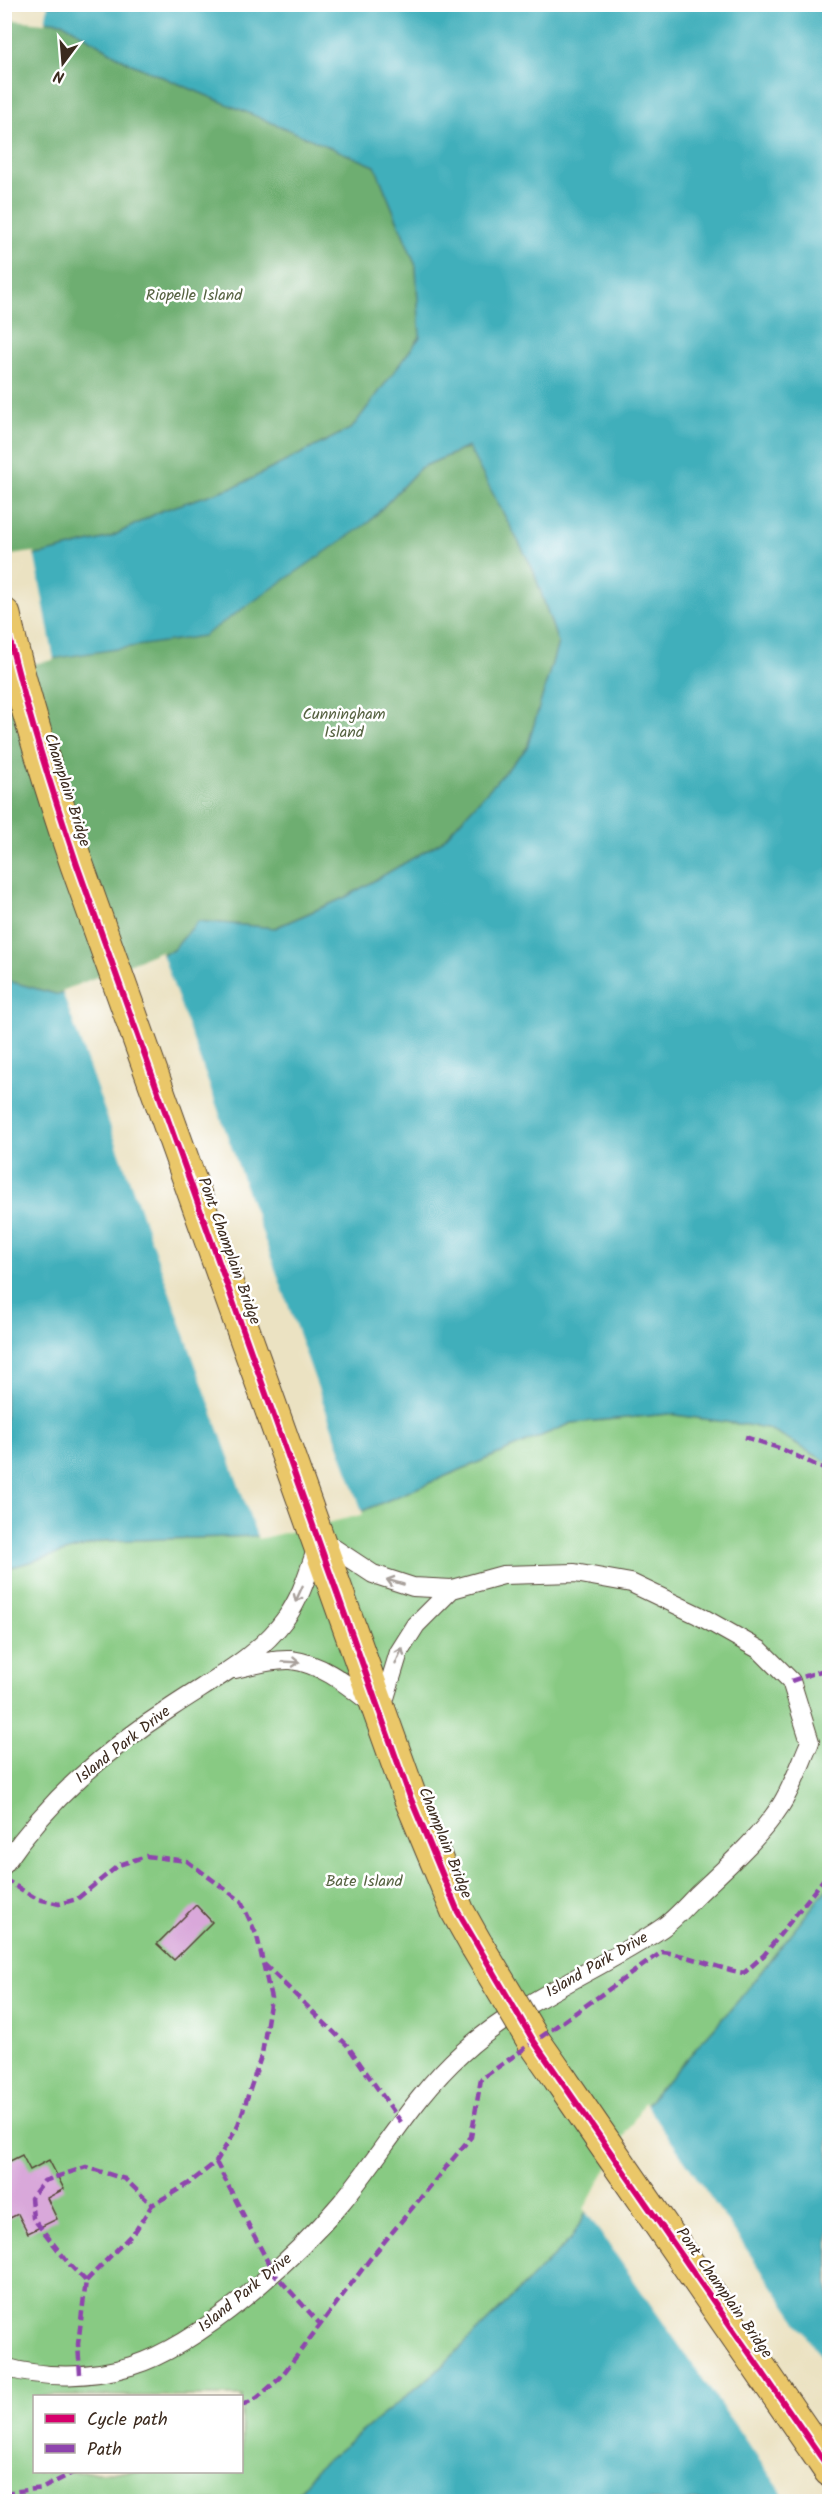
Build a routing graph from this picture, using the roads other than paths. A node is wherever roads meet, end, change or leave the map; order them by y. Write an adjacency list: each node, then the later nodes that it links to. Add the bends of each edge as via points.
1 (4, 615): 2 (main road, Champlain Bridge, via 43,763)
2 (116, 970): 3 (main road, Pont Champlain Bridge)
3 (320, 1539): 4 (lane, Island Park Drive, one-way to 3, via 413,1587 380,1577); 5 (lane, Island Park Drive, one-way to 5, via 288,1617); 6 (main road, Champlain Bridge)
4 (452, 1589): 6 (lane, Island Park Drive, one-way to 4, via 399,1652 416,1625); 9 (lane, Island Park Drive, via 503,1575 575,1573 631,1583 760,1650 791,1681 810,1742 781,1804 747,1848 663,1927 544,1996 462,2053 407,2115 340,2204 273,2272 196,2332 132,2366 41,2375)
5 (233, 1669): 6 (lane, Island Park Drive, one-way to 6, via 289,1660 304,1663 348,1685); 7 (lane, Island Park Drive, via 137,1731 82,1773)
6 (381, 1711): 8 (main road, Champlain Bridge, bridge, via 410,1797 458,1912 533,2040)
7 (4, 1864)
8 (596, 2132): 10 (main road, Pont Champlain Bridge)
9 (4, 2367)
10 (830, 2470)

